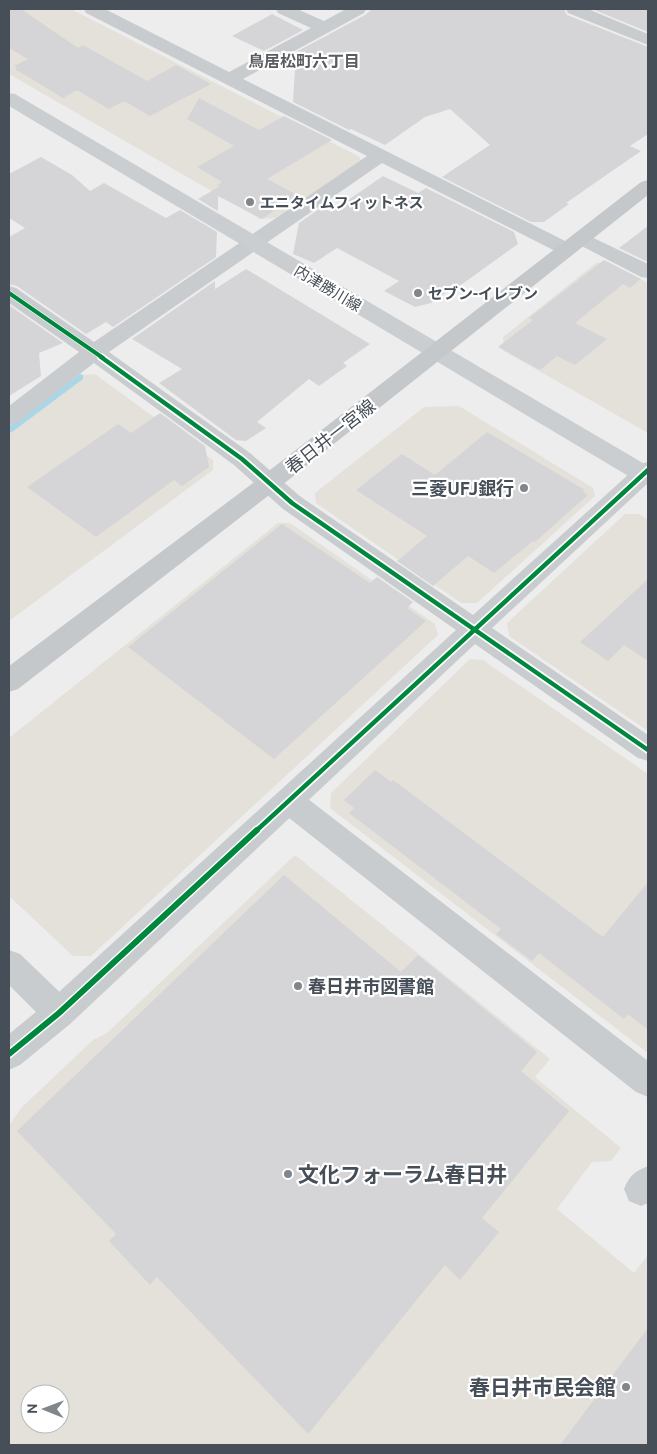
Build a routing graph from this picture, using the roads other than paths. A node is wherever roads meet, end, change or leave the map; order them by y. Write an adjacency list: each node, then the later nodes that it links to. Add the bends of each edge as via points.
1 (92, 9): 7 (street)
2 (284, 9): 5 (street)
3 (358, 9): 5 (street)
4 (574, 9): 6 (street)
5 (324, 27): 7 (street)
6 (648, 40)
7 (231, 78): 9 (street)
8 (9, 98): 12 (main road, 内津勝川線)
9 (381, 155): 11 (street); 12 (street)
10 (648, 186): 11 (main road, 春日井一宮線)
11 (573, 243): 13 (street); 16 (main road, 春日井一宮線)
12 (254, 244): 15 (street); 16 (main road, 内津勝川線)
13 (648, 272)
14 (9, 293): 15 (street)
15 (94, 352): 17 (street); 19 (street, via 242,459)
16 (437, 353): 18 (main road, 内津勝川線); 19 (main road, 春日井一宮線)
17 (9, 417)
18 (647, 474): 20 (street)
19 (269, 484): 20 (street, via 292,504); 21 (main road, 春日井一宮線)
20 (473, 630): 22 (street); 23 (street)
21 (9, 681)
22 (648, 750)
23 (289, 801): 25 (street); 27 (street)
24 (9, 964): 25 (street)
25 (59, 1013): 26 (street)
26 (9, 1054)
27 (648, 1081)

